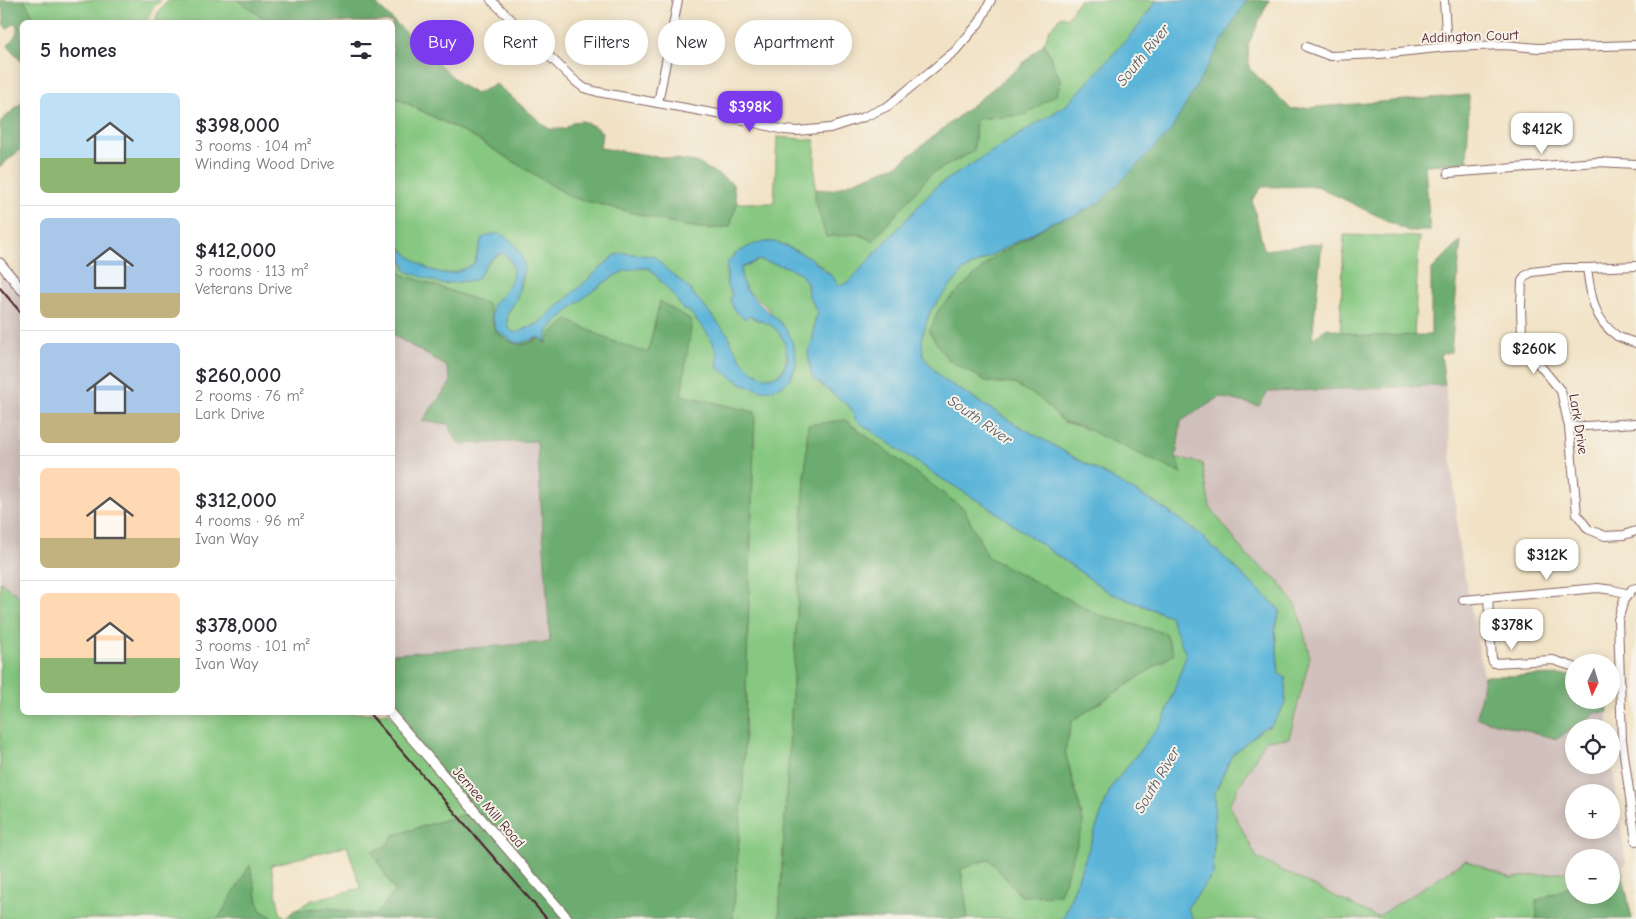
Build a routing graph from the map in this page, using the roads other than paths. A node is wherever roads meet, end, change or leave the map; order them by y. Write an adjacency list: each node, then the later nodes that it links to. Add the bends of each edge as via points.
1 (491, 0): 8 (street, via 584,88)
2 (678, 0): 8 (street)
3 (991, 0): 8 (street, via 979,23 955,51 888,106 847,124 813,130 784,130)
4 (1444, 0): 7 (street)
5 (1636, 45): 7 (street, Addington Court)
6 (1306, 47): 7 (street, Addington Court, via 1330,56)
7 (1448, 47)
8 (658, 103)
9 (1636, 164): 10 (street, via 1598,162)
10 (1448, 174)
11 (0, 263): 14 (street)
12 (1636, 266): 13 (street, Lark Drive)
13 (1587, 268): 15 (street, via 1596,312 1618,337); 17 (street, Lark Drive, via 1532,272 1522,281 1522,336 1527,350 1561,391)
14 (20, 288)
15 (1636, 344)
16 (1636, 423): 17 (street)
17 (1569, 426): 18 (street, Lark Drive, via 1577,514 1588,529 1605,536)
18 (1636, 531)
19 (1636, 588): 20 (street)
20 (1629, 594): 21 (street, via 1598,588); 23 (street, via 1618,620)
21 (1488, 597): 22 (street); 24 (street, via 1494,663 1553,660)
22 (1463, 600)
23 (1616, 654)
24 (1565, 664)
25 (1619, 709): 27 (street)
26 (392, 715): 28 (street, Jernee Mill Road)
27 (1636, 841)
28 (568, 919)

